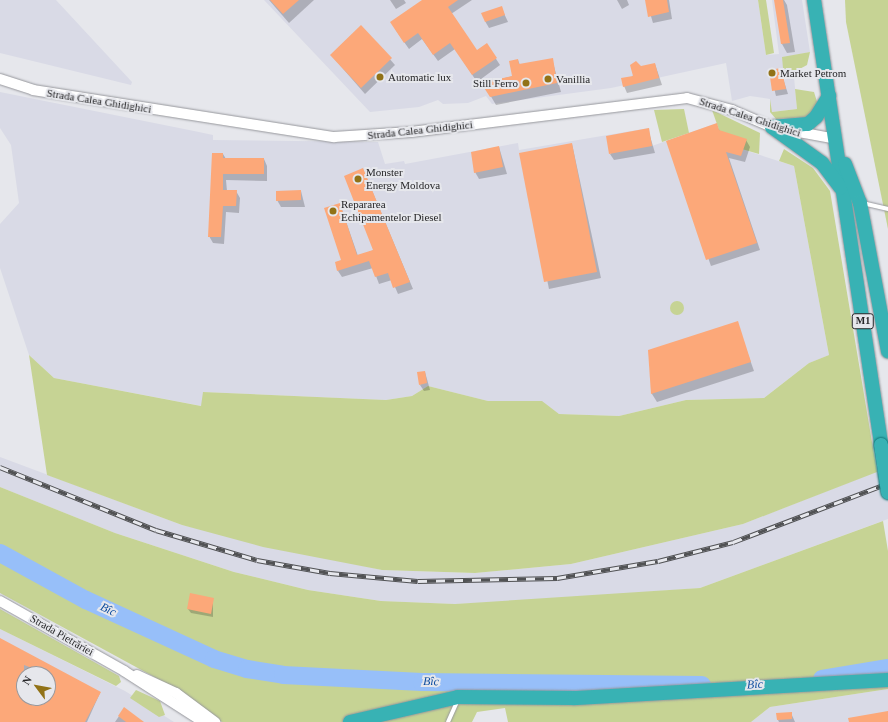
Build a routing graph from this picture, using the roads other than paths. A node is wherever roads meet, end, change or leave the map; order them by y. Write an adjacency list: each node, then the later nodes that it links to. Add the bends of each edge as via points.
1 (814, 0): 3 (highway, M1)
2 (0, 79): 4 (street, Strada Calea Ghidighici, via 33,90 334,137 412,132 687,98 732,110)
3 (829, 96): 4 (highway, via 816,117 808,124); 5 (highway, M1)
4 (772, 127): 5 (street, Strada Calea Ghidighici); 6 (highway, via 822,162)
5 (836, 139): 6 (highway, M1); 7 (highway, M1)
6 (843, 192): 10 (highway, M1, bridge)
7 (860, 203): 8 (lane); 9 (highway, M1)
8 (888, 209)
9 (888, 351)
10 (888, 492)
11 (0, 601): 12 (street, Strada Pietrăriei)
12 (124, 671): 15 (street, Strada Pietrăriei); 16 (street, Strada Pietrăriei, via 176,693)
13 (888, 680): 14 (highway, via 575,698)
14 (458, 697): 17 (highway); 18 (lane)
15 (203, 722)
16 (215, 722)
17 (350, 722)
18 (448, 722)

